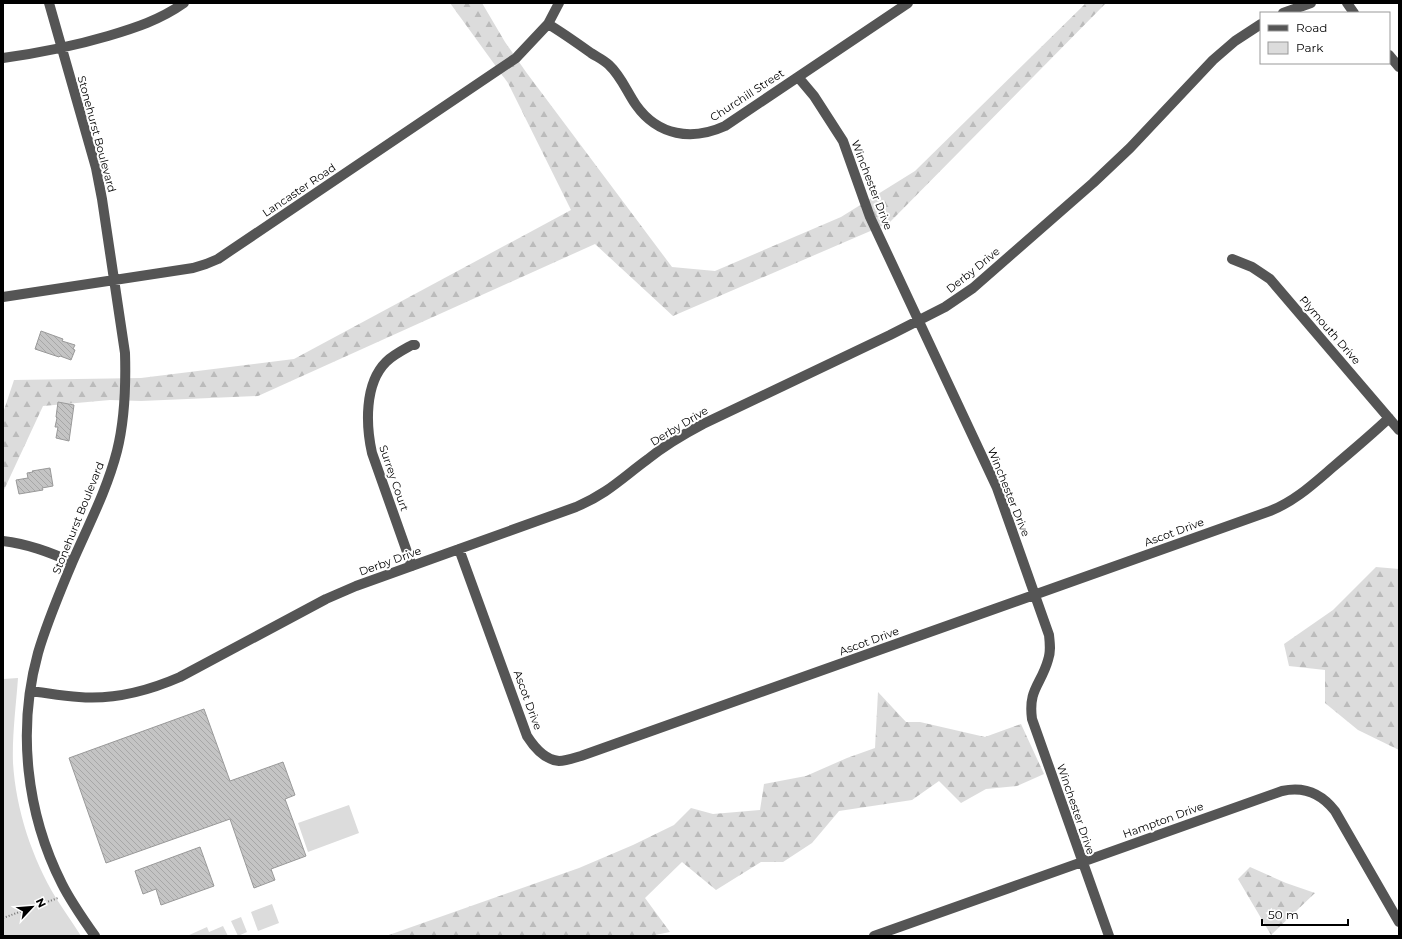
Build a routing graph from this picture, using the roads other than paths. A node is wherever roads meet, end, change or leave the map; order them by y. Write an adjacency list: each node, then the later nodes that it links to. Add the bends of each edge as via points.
1 (48, 3): 11 (street, Stonehurst Boulevard)
2 (184, 3): 11 (street, via 141,26)
3 (559, 3): 9 (street, Lancaster Road)
4 (908, 3): 15 (street, Churchill Street)
5 (1311, 3): 7 (street)
6 (1347, 3): 8 (street)
7 (1286, 12)
8 (1353, 12)
9 (548, 24): 15 (street, Churchill Street, via 608,64 636,105 654,123 680,134 702,134 725,126); 17 (street, Lancaster Road, via 516,58 218,259 193,268)
10 (1260, 25): 19 (street, Derby Drive, via 1213,60 1130,148 973,288)
11 (61, 47): 13 (street); 17 (street, Stonehurst Boulevard, via 96,168)
12 (1390, 56): 14 (street)
13 (3, 58)
14 (1399, 66)
15 (798, 77): 19 (street, Winchester Drive, via 814,96 843,141 870,217)
16 (1232, 258): 21 (street, Plymouth Drive, via 1270,279)
17 (114, 280): 18 (street, Lancaster Road); 25 (street, Stonehurst Boulevard, via 125,353 122,429 105,486)
18 (3, 297)
19 (918, 321): 24 (street, Derby Drive, via 703,424 648,458 613,487 589,502); 27 (street, Winchester Drive, via 997,488)
20 (415, 345): 26 (street, Surrey Court, via 391,357 379,370 370,394 367,421 372,453)
21 (1389, 418): 22 (street, Plymouth Drive); 27 (street, Ascot Drive, via 1302,494 1282,506)
22 (1399, 430)
23 (3, 541): 25 (street, via 45,550)
24 (460, 549): 26 (street, Derby Drive); 27 (street, Ascot Drive, via 527,736 550,760 558,761 581,756)
25 (72, 562): 28 (street, Stonehurst Boulevard, via 46,628)
26 (412, 566): 28 (street, Derby Drive, via 326,599 180,677 156,687 132,694 106,697 80,697)
27 (1035, 594): 29 (street, Winchester Drive, via 1049,635 1050,648 1045,670 1031,700 1032,719)
28 (31, 691): 31 (street, Stonehurst Boulevard, via 27,752 32,796 43,840 68,894)
29 (1082, 862): 30 (street, Hampton Drive, via 1282,791 1302,789 1321,796 1332,807); 32 (street, Hampton Drive); 33 (street, Winchester Drive)
30 (1399, 922)
31 (95, 936)
32 (874, 936)
33 (1108, 936)

